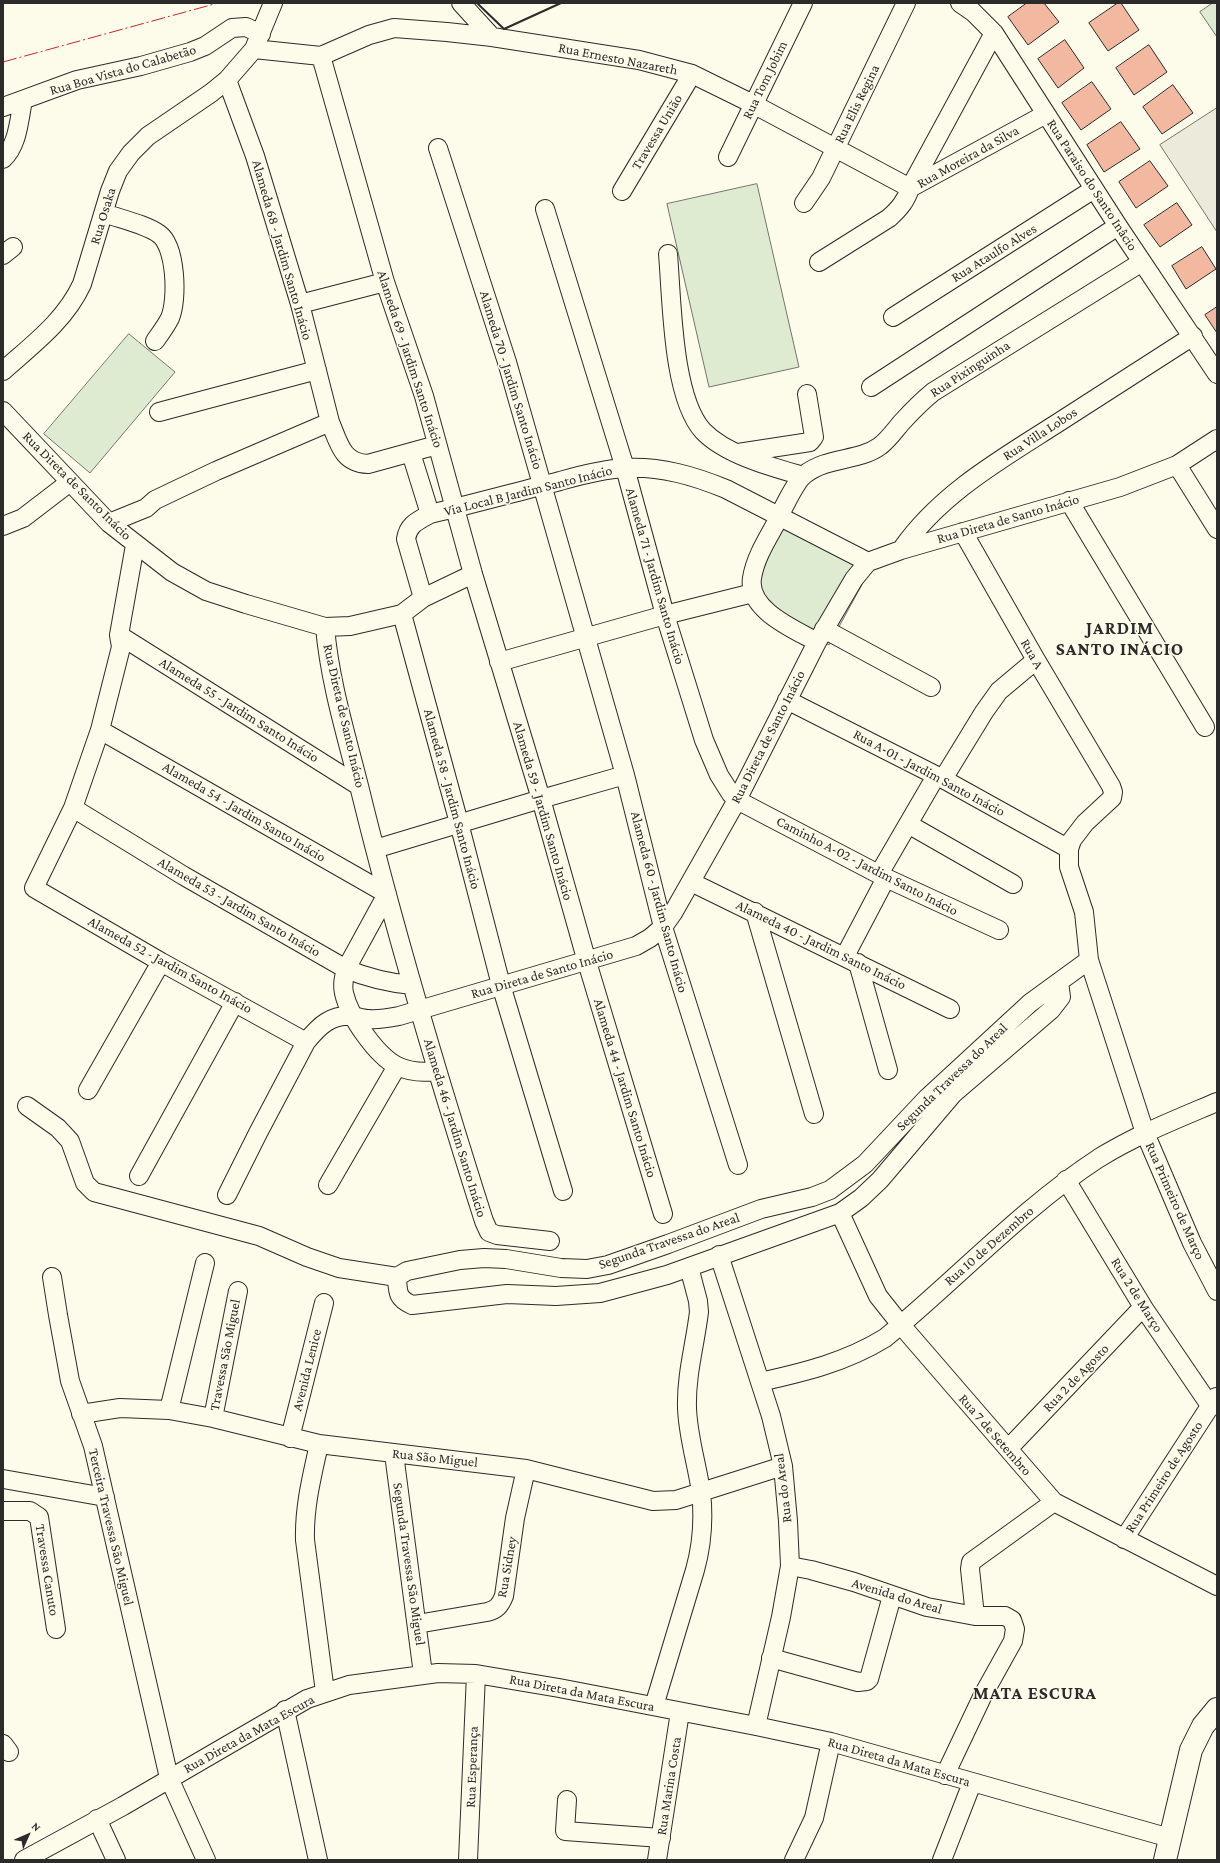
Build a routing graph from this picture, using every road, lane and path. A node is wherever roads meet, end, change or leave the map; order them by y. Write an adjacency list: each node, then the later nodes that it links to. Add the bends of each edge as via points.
1 (273, 3): 9 (street, Rua Osaka)
2 (461, 3): 8 (street)
3 (803, 3): 14 (street, Rua Tom Jobim)
4 (906, 3): 18 (street, Rua Elis Regina)
5 (960, 3): 7 (street, Rua Paraiso do Santo Inâcio)
6 (394, 28): 8 (street, Rua Ernesto Nazareth); 10 (street, Rua Boa Vista do Calabetão, via 369,35)
7 (994, 33): 16 (street, Rua Paraiso do Santo Inâcio); 21 (street)
8 (492, 37): 11 (street, Rua Ernesto Nazareth, via 638,60)
9 (258, 41): 10 (street, Rua Boa Vista do Calabetão); 12 (street, Rua Osaka); 13 (street, Rua Boa Vista do Calabetão, via 246,27 232,28 190,52 141,66 97,74)
10 (321, 56): 31 (street, Alameda 69 - Jardim Santo Inácio)
11 (692, 74): 14 (street, Rua Ernesto Nazareth); 23 (street, Travessa União)
12 (227, 80): 26 (street, Rua Osaka, via 211,94 148,136 131,153 118,171); 32 (street, Alameda 68 - Jardim Santo Inácio, via 255,156)
13 (23, 100): 15 (street, Rua Boa Vista do Calabetão); 20 (street, via 16,138)
14 (753, 104): 18 (street, Rua Ernesto Nazareth); 19 (street, Rua Tom Jobim)
15 (3, 107)
16 (1046, 114): 21 (street, Rua Moreira da Silva); 22 (street, Rua Paraiso do Santo Inâcio)
17 (438, 148): 52 (street, Alameda 70 - Jardim Santo Inácio, via 507,362)
18 (836, 148): 21 (street, Rua Ernesto Nazareth); 24 (street, Rua Elis Regina)
19 (728, 157)
20 (3, 159)
21 (910, 188): 29 (street, Rua Moreira da Silva, via 906,200 889,218)
22 (1094, 189): 27 (street, Rua Paraiso do Santo Inâcio); 33 (street, Rua Ataulfo Alves)
23 (622, 191)
24 (804, 204)
25 (545, 209): 49 (street, Alameda 71 - Jardim Santo Inácio)
26 (104, 213): 35 (street, via 158,233 170,248 174,302 169,319); 37 (street, Rua Osaka, via 82,284 70,307)
27 (1118, 226): 30 (street, Rua Paraiso do Santo Inâcio); 39 (street)
28 (668, 254): 47 (street, via 679,374 686,399 703,431 718,444)
29 (819, 262)
30 (1142, 262): 34 (street, Rua Paraiso do Santo Inâcio); 50 (street, Rua Pixinguinha, via 933,392 874,450 825,464)
31 (385, 282): 32 (street); 45 (street, Alameda 69 - Jardim Santo Inácio, via 424,396)
32 (300, 304): 36 (street, Alameda 68 - Jardim Santo Inácio)
33 (893, 317)
34 (1193, 336): 38 (street, Rua Paraiso do Santo Inâcio); 62 (street, Rua Villa Lobos, via 985,470 938,507)
35 (155, 341)
36 (316, 370): 42 (street); 43 (street, Alameda 68 - Jardim Santo Inácio)
37 (3, 372)
38 (1217, 374)
39 (871, 388)
40 (807, 394): 47 (street, via 814,437 810,442)
41 (3, 411): 51 (street, Rua Direta de Santo Inácio)
42 (159, 412)
43 (330, 422): 46 (street, Alameda 68 - Jardim Santo Inácio, via 343,451 351,460 358,463 368,464); 57 (street, via 216,471 155,500 146,508)
44 (1217, 439): 48 (street, Rua Direta de Santo Inácio)
45 (437, 445): 46 (street, Alameda 68 - Jardim Santo Inácio); 54 (street, Alameda 69 - Jardim Santo Inácio)
46 (411, 453): 55 (street)
47 (737, 453): 50 (street, via 770,467)
48 (1177, 464): 53 (street, Rua Direta de Santo Inácio, via 1127,485); 59 (street)
49 (625, 468): 52 (street, Via Local B Jardim Santo Inácio, via 590,473); 56 (street, Via Local B Jardim Santo Inácio, via 653,468 679,472 726,489); 68 (street, Alameda 71 - Jardim Santo Inácio)
50 (803, 476): 56 (street)
51 (70, 482): 57 (street, Rua Direta de Santo Inácio); 58 (street, via 24,518)
52 (542, 485): 54 (street, Via Local B Jardim Santo Inácio); 72 (street, Alameda 70 - Jardim Santo Inácio)
53 (1069, 501): 60 (street, Rua Direta de Santo Inácio); 77 (street)
54 (454, 509): 55 (street, Via Local B Jardim Santo Inácio); 64 (street, Alameda 69 - Jardim Santo Inácio)
55 (430, 514): 66 (street, Via Local B Jardim Santo Inácio, via 410,527 406,539)
56 (779, 517): 63 (street, Via Local B Jardim Santo Inácio); 65 (street, via 757,561 752,578)
57 (109, 523): 61 (street, Rua Direta de Santo Inácio)
58 (3, 526)
59 (1217, 529)
60 (963, 532): 62 (street, Rua Direta de Santo Inácio); 73 (street, Rua A)
61 (135, 545): 69 (street, Rua Direta de Santo Inácio, via 172,572 206,590); 70 (street)
62 (902, 550): 63 (street, Rua Direta de Santo Inácio)
63 (868, 562): 71 (street, Rua Direta de Santo Inácio, via 854,579)
64 (473, 574): 66 (street); 74 (street, Alameda 69 - Jardim Santo Inácio)
65 (753, 593): 68 (street); 71 (street, via 760,605 772,616)
66 (423, 598): 67 (street)
67 (402, 614): 69 (street, via 350,626); 85 (street, Alameda 58 - Jardim Santo Inácio)
68 (665, 615): 72 (street); 83 (street, Alameda 71 - Jardim Santo Inácio, via 704,740 719,775)
69 (326, 627): 81 (street, Rua Direta de Santo Inácio, via 327,650 334,687)
70 (119, 635): 78 (street, via 121,647); 81 (street, Alameda 55 - Jardim Santo Inácio)
71 (820, 635): 75 (street); 76 (street, Rua Direta de Santo Inácio)
72 (585, 638): 74 (street); 79 (street, Alameda 60 - Jardim Santo Inácio)
73 (1036, 660): 80 (street, via 999,691); 88 (street, Rua A, via 1113,792 1112,798 1085,823 1072,840)
74 (499, 662): 82 (street, Alameda 59 - Jardim Santo Inácio)
75 (931, 688)
76 (787, 700): 80 (street, Rua A-01 - Jardim Santo Inácio); 83 (street, Rua Direta de Santo Inácio)
77 (1206, 727)
78 (100, 730): 84 (street); 92 (street, Alameda 54 - Jardim Santo Inácio)
79 (625, 775): 82 (street); 94 (street, Alameda 60 - Jardim Santo Inácio)
80 (939, 777): 86 (street); 88 (street, Rua A-01 - Jardim Santo Inácio)
81 (359, 786): 87 (street, Rua Direta de Santo Inácio)
82 (541, 799): 85 (street); 99 (street, Alameda 59 - Jardim Santo Inácio)
83 (737, 800): 89 (street, Caminho A-02 - Jardim Santo Inácio); 90 (street, Rua Direta de Santo Inácio)
84 (73, 808): 98 (street, Alameda 52 - Jardim Santo Inácio, via 34,888); 100 (street, Alameda 53 - Jardim Santo Inácio, via 184,876)
85 (459, 823): 87 (street); 103 (street, Alameda 58 - Jardim Santo Inácio)
86 (908, 824): 89 (street); 91 (street)
87 (375, 849): 92 (street, Rua Direta de Santo Inácio)
88 (1069, 849): 97 (street, Rua Primeiro de Março, via 1069,867 1084,912)
89 (883, 876): 95 (street, Caminho A-02 - Jardim Santo Inácio); 96 (street)
90 (691, 882): 93 (street, Alameda 40 - Jardim Santo Inácio); 94 (street, Rua Direta de Santo Inácio)
91 (1013, 884)
92 (387, 894): 100 (street); 102 (street, Rua Direta de Santo Inácio)
93 (755, 912): 96 (street, Alameda 40 - Jardim Santo Inácio); 115 (street)
94 (663, 927): 99 (street, Rua Direta de Santo Inácio, via 636,946); 117 (street, Alameda 60 - Jardim Santo Inácio)
95 (998, 930)
96 (851, 960): 105 (street, Alameda 40 - Jardim Santo Inácio); 110 (street)
97 (1089, 960): 101 (street, Segunda Travessa do Areal); 116 (street, Rua Primeiro de Março)
98 (161, 962): 104 (street, Alameda 52 - Jardim Santo Inácio); 112 (street)
99 (586, 962): 103 (street, Rua Direta de Santo Inácio); 123 (street, Alameda 44 - Jardim Santo Inácio)
100 (346, 969): 102 (street, Alameda 53 - Jardim Santo Inácio, via 392,984); 107 (street, via 343,992)
101 (1059, 982): 124 (street, via 1061,997 1040,1021 953,1094 880,1180); 130 (street, Segunda Travessa do Areal, via 1030,1003 927,1098 865,1164 830,1190 812,1197 761,1208 608,1265 561,1268 484,1258 460,1260 407,1271)
102 (412, 985): 106 (street, Rua Direta de Santo Inácio)
103 (501, 985): 106 (street, Rua Direta de Santo Inácio); 121 (street, Alameda 58 - Jardim Santo Inácio)
104 (235, 1002): 108 (street, Alameda 52 - Jardim Santo Inácio); 118 (street)
105 (950, 1009)
106 (419, 1010): 107 (street, via 384,1019); 111 (street, Alameda 46 - Jardim Santo Inácio)
107 (353, 1016): 108 (street, via 339,1016 327,1020 316,1028); 109 (street, via 384,1057)
108 (306, 1042): 122 (street)
109 (397, 1066): 111 (street, via 422,1074); 120 (street)
110 (888, 1070)
111 (436, 1071): 125 (street, Alameda 46 - Jardim Santo Inácio, via 486,1227 497,1235)
112 (88, 1090)
113 (1217, 1102): 116 (street, Rua 10 de Dezembro)
114 (27, 1106): 130 (street, via 58,1128 70,1141 84,1183 94,1192 259,1236 339,1268)
115 (814, 1114)
116 (1145, 1133): 119 (street, Rua 10 de Dezembro); 131 (street, Rua Primeiro de Março, via 1192,1244)
117 (738, 1165)
118 (139, 1176)
119 (1066, 1180): 134 (street, Rua 2 de Março); 135 (street, Rua 10 de Dezembro)
120 (328, 1185)
121 (563, 1191)
122 (228, 1195)
123 (663, 1214)
124 (840, 1214): 126 (street, Segunda Travessa do Areal); 135 (street, Rua 7 de Setembro, via 878,1296)
125 (550, 1241)
126 (719, 1255): 128 (street, Segunda Travessa do Areal); 136 (street, Rua do Areal)
127 (205, 1263): 138 (street)
128 (689, 1267): 130 (street, Segunda Travessa do Areal, via 600,1293 556,1296 508,1294 412,1305 401,1299); 148 (street, via 699,1312 687,1385 687,1410)
129 (52, 1277): 139 (street, Terceira Travessa São Miguel, via 70,1381)
130 (396, 1277)
131 (1217, 1291)
132 (238, 1292): 140 (street, Travessa São Miguel)
133 (324, 1303): 141 (street, Avenida Lenice)
134 (1143, 1307): 137 (street, Rua 2 de Março); 143 (street, Rua 2 de Agosto)
135 (901, 1325): 136 (street, Rua 10 de Dezembro, via 885,1338 847,1358 808,1371); 143 (street, Rua 7 de Setembro)
136 (760, 1382): 145 (street, Rua do Areal)
137 (1214, 1401): 152 (street, Rua Primeiro de Agosto)
138 (169, 1410): 139 (street, Rua São Miguel, via 120,1408); 140 (street, Rua São Miguel)
139 (81, 1414): 149 (street, Terceira Travessa São Miguel, via 93,1446)
140 (213, 1418): 141 (street, Rua São Miguel)
141 (290, 1438): 142 (street, Rua São Miguel)
142 (319, 1444): 144 (street, Rua São Miguel); 162 (street, via 304,1520)
143 (1008, 1449): 150 (street, Rua 7 de Setembro)
144 (394, 1454): 146 (street, Rua São Miguel); 157 (street, Segunda Travessa São Miguel)
145 (783, 1466): 148 (street, Rua São Miguel); 153 (street, Rua do Areal)
146 (526, 1469): 148 (street, Rua São Miguel, via 653,1501 676,1500); 157 (street, Rua Sidney, via 501,1604 495,1610)
147 (3, 1479): 149 (street)
148 (700, 1492): 163 (street, via 703,1511 700,1553)
149 (105, 1497): 170 (street, Terceira Travessa São Miguel)
150 (1054, 1502): 152 (street, Rua 7 de Setembro); 156 (street, via 971,1562)
151 (3, 1511): 158 (street, Travessa Canuto, via 30,1511 38,1517)
152 (1124, 1539): 154 (street, Rua 7 de Setembro)
153 (790, 1566): 155 (street, Avenida do Areal, via 854,1582); 159 (street, Rua do Areal)
154 (1217, 1586)
155 (892, 1596): 156 (street, Avenida do Areal, via 933,1608); 159 (street, via 867,1681 858,1682)
156 (975, 1616): 169 (street, Avenida do Areal, via 1009,1617 1014,1622 1013,1641 983,1695)
157 (417, 1624): 160 (street, Segunda Travessa São Miguel)
158 (56, 1630)
159 (772, 1658): 167 (street, Rua do Areal)
160 (423, 1674): 161 (street, Rua Direta da Mata Escura); 162 (street, Rua Direta da Mata Escura, via 349,1685)
161 (476, 1674): 163 (street, Rua Direta da Mata Escura); 180 (street, Rua Esperança)
162 (325, 1692): 165 (street, Rua Direta da Mata Escura)
163 (654, 1706): 166 (street, Rua Direta da Mata Escura)
164 (1217, 1709): 175 (main road, via 1203,1726 1191,1750)
165 (285, 1710): 170 (street, Rua Direta da Mata Escura); 179 (street)
166 (680, 1712): 167 (street, Rua Direta da Mata Escura); 174 (street, Rua Marina Costa)
167 (756, 1726): 168 (street, Rua Direta da Mata Escura)
168 (831, 1742): 169 (street, Rua Direta da Mata Escura); 182 (street, via 814,1818)
169 (945, 1775): 171 (street, Rua Direta da Mata Escura)
170 (169, 1778): 173 (street, Rua Direta da Mata Escura); 178 (street, Terceira Travessa São Miguel)
171 (972, 1782): 175 (street, Rua Direta da Mata Escura); 183 (street)
172 (567, 1800): 174 (street, via 565,1831)
173 (97, 1819): 176 (street, Rua Direta da Mata Escura); 177 (street)
174 (661, 1838): 181 (street, Rua Marina Costa)
175 (1170, 1838): 184 (main road)
176 (24, 1860)
177 (116, 1860)
178 (206, 1860)
179 (318, 1860)
180 (468, 1860)
181 (657, 1860)
182 (794, 1860)
183 (942, 1860)
184 (1165, 1860)

